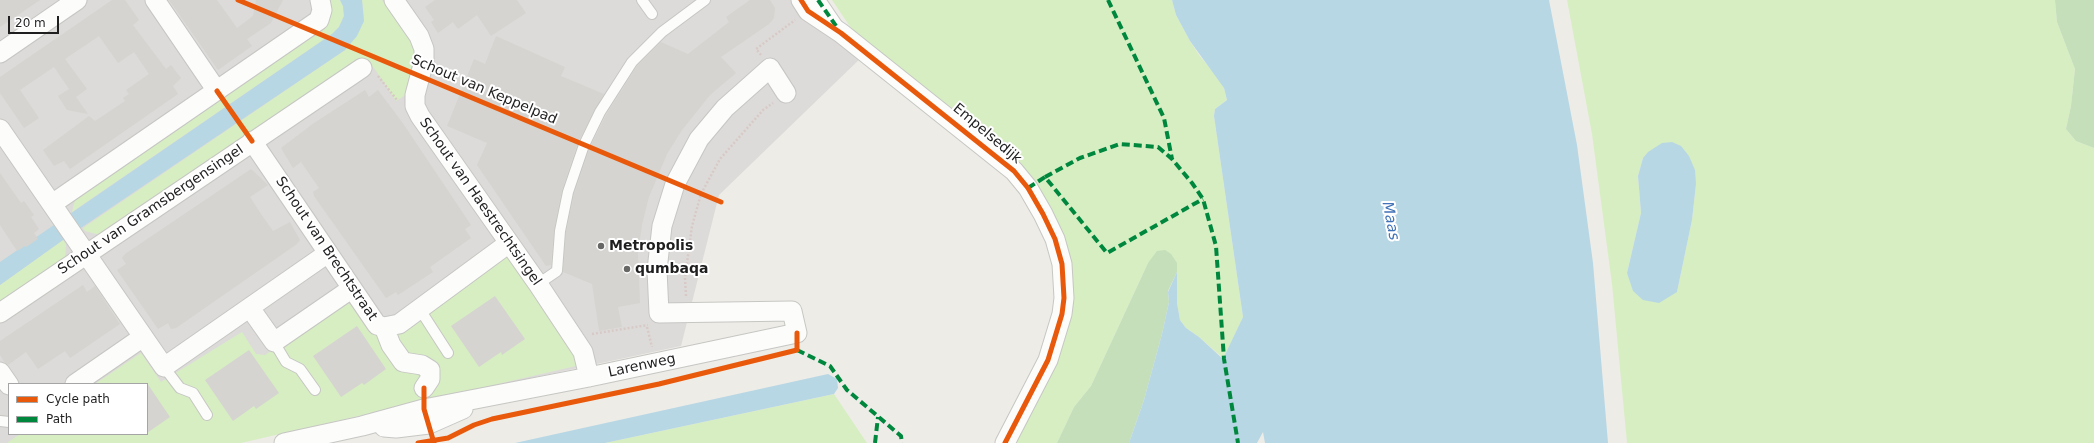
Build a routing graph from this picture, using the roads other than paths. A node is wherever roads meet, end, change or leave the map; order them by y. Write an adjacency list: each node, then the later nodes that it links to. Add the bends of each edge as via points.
1 (77, 0): 11 (street)
2 (155, 0): 13 (street)
3 (320, 0): 13 (street, via 322,10 319,20)
4 (394, 0): 19 (street, Schout van Haestrechtsingel, via 419,36 424,49 424,62 415,95 415,106)
5 (642, 0): 9 (lane)
6 (705, 0): 22 (lane, via 662,32 632,62 600,112 584,145 568,192 560,231 557,271)
7 (801, 0): 10 (street, Empelsedijk, via 808,11)
8 (818, 0): 10 (street)
9 (652, 14)
10 (841, 34): 38 (street, Empelsedijk, via 1014,171 1036,200 1055,239 1064,281 1062,314 1048,360)
11 (0, 53)
12 (362, 68): 16 (street, Schout van Gramsbergensingel)
13 (217, 91): 18 (street)
14 (786, 93): 32 (street, Larenweg, via 770,68 725,108 699,139 675,184 662,226 658,263 659,313 792,311 797,333)
15 (0, 129): 17 (street)
16 (252, 142): 20 (street, Schout van Gramsbergensingel); 21 (street, Schout van Brechtstraat)
17 (6, 150): 18 (street)
18 (55, 209): 20 (street)
19 (509, 243): 22 (street, Schout van Haestrechtsingel); 25 (street, Schout van Brechtstraat)
20 (82, 248): 26 (street, Schout van Gramsbergensingel); 28 (street)
21 (328, 253): 23 (street, Schout van Brechtstraat); 24 (street)
22 (538, 284): 32 (street, Schout van Haestrechtsingel, via 583,352)
23 (351, 289): 27 (street, Schout van Brechtstraat, via 377,325); 29 (street)
24 (250, 308): 29 (street); 31 (street)
25 (420, 308): 27 (street, Schout van Brechtstraat, via 399,324); 30 (lane)
26 (0, 313)
27 (384, 328): 34 (street, via 391,345 403,362 422,365 430,370 430,379)
28 (143, 338): 31 (street); 33 (street)
29 (274, 342): 35 (lane, via 286,362 300,369)
30 (448, 353)
31 (164, 367): 36 (lane, via 180,388 193,393)
32 (589, 377): 37 (street, Larenweg, via 486,398 429,424 396,428 362,426)
33 (76, 383)
34 (424, 388)
35 (315, 390)
36 (207, 415)
37 (284, 443)
38 (1005, 443)

